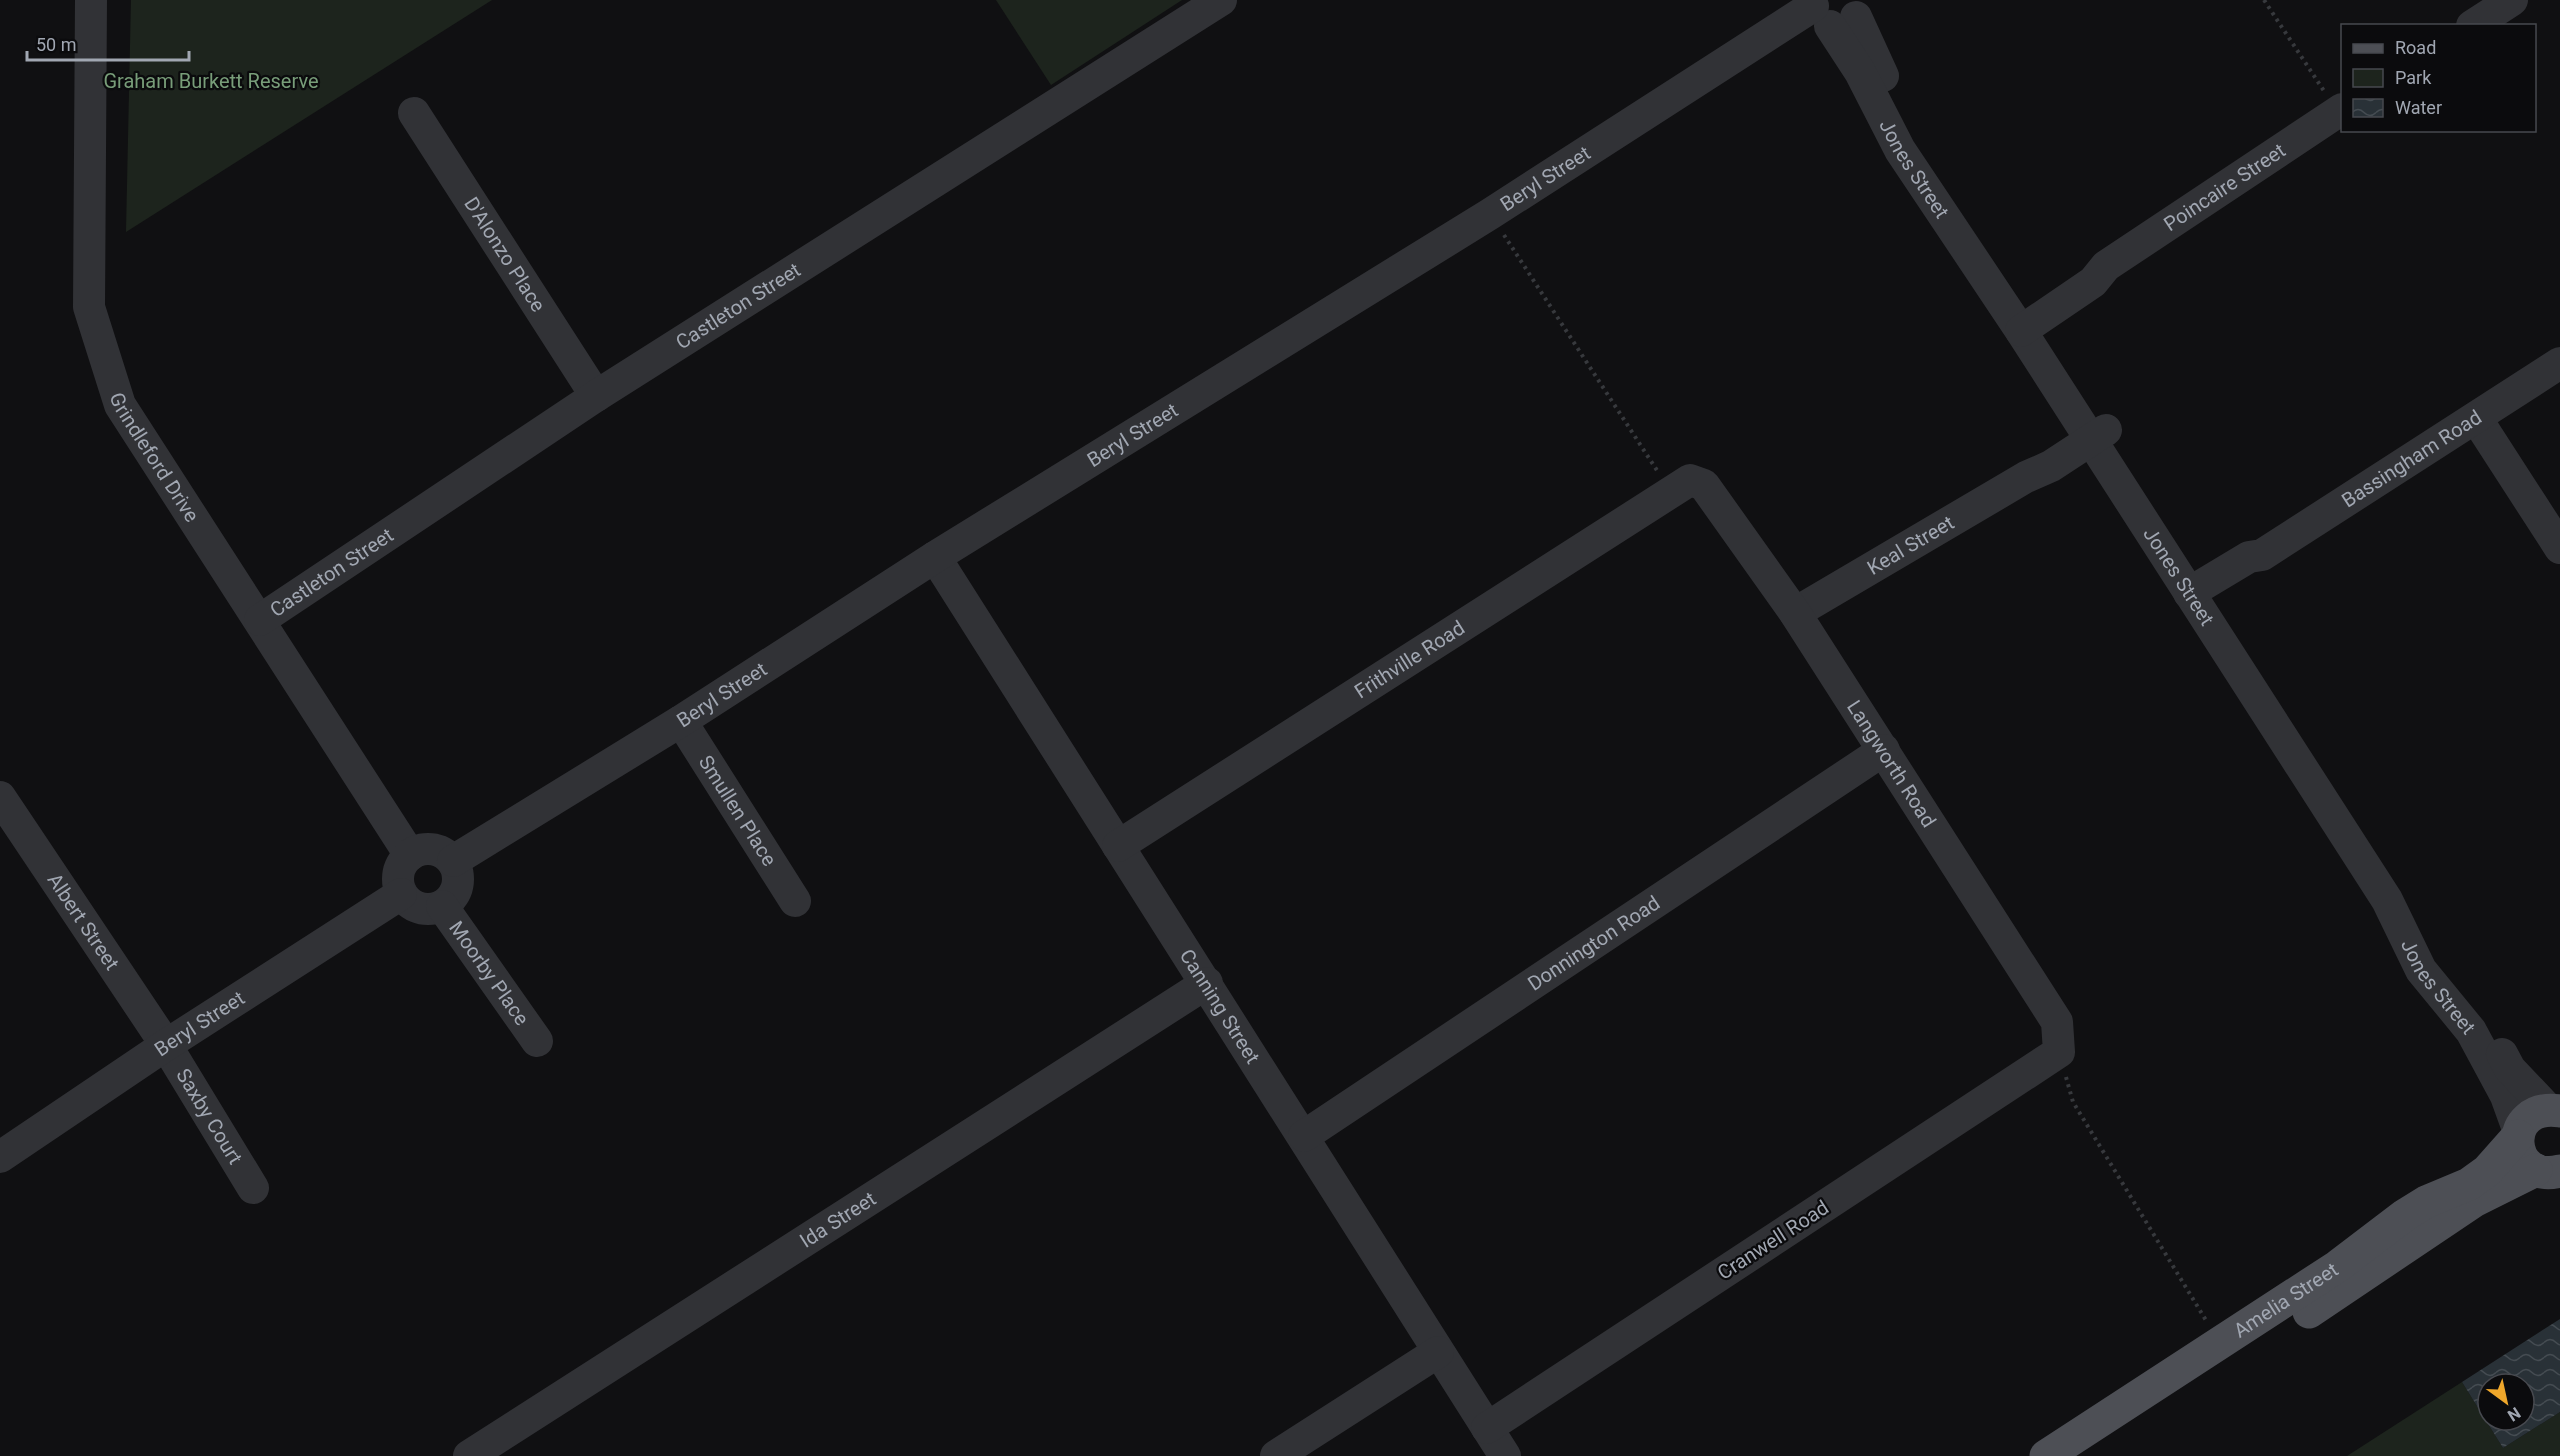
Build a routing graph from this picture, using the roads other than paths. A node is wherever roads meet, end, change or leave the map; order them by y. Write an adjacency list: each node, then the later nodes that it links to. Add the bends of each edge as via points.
1 (91, 0): 18 (street, Grindleford Drive, via 89,307 120,405)
2 (1221, 0): 10 (street, Castleton Street)
3 (2512, 0): 5 (street)
4 (1834, 10): 8 (street, Jones Street, via 1900,150); 15 (street, Beryl Street, via 1490,214)
5 (2475, 24)
6 (2340, 110): 8 (street, Poincaire Street, via 2106,266 2085,272)
7 (414, 113): 10 (street, D'Alonzo Place)
8 (2023, 320): 12 (street, Jones Street)
9 (2560, 363): 11 (street, Bassingham Road)
10 (596, 396): 18 (street, Castleton Street)
11 (2476, 418): 14 (street); 16 (street, Bassingham Road, via 2262,555 2250,557)
12 (2093, 427): 16 (street, Jones Street); 17 (street, Keal Street, via 2043,456 2026,477)
13 (1704, 485): 17 (street, Langworth Road); 22 (street, Frithville Road, via 1689,480 1670,490)
14 (2560, 548)
15 (935, 557): 19 (street, Beryl Street); 22 (street, Canning Street)
16 (2201, 594): 32 (street, Jones Street, via 2386,865 2444,974 2488,1022 2510,1069); 33 (street, Jones Street, via 2387,900 2421,970 2470,1031 2506,1096)
17 (1795, 613): 20 (street, Langworth Road)
18 (260, 620): 23 (street, Grindleford Drive)
19 (681, 721): 24 (street, Beryl Street); 26 (street, Smullen Place)
20 (1884, 750): 31 (street, Langworth Road, via 2057,1022); 34 (street, Donnington Road)
21 (0, 797): 30 (street, Albert Street)
22 (1118, 846): 28 (street, Canning Street)
23 (410, 855): 24 (street, via 432,849); 25 (street, via 399,872)
24 (453, 861): 27 (street, via 458,870 458,886 454,896)
25 (401, 894): 27 (street, via 418,908 432,910); 30 (street, Beryl Street)
26 (795, 901)
27 (442, 906): 29 (street, Moorby Place)
28 (1207, 983): 34 (street, Canning Street); 40 (street, Ida Street)
29 (537, 1041)
30 (166, 1045): 35 (street, Beryl Street); 37 (street, Saxby Court)
31 (2059, 1052): 39 (street, Cranwell Road)
32 (2554, 1110): 33 (main road, Amelia Street, via 2530,1116)
33 (2518, 1134): 36 (main road, via 2523,1159); 43 (main road, Amelia Street, via 2487,1171 2469,1184 2405,1215 2338,1266)
34 (1304, 1136): 38 (street, Canning Street)
35 (0, 1157)
36 (2551, 1174): 44 (main road, Amelia Street, via 2474,1201 2401,1253)
37 (253, 1188)
38 (1438, 1352): 39 (street, Canning Street); 41 (street)
39 (1487, 1428): 42 (street, Canning Street)
40 (469, 1456)
41 (1276, 1456)
42 (1505, 1456)
43 (2046, 1456)
44 (2087, 1456)

